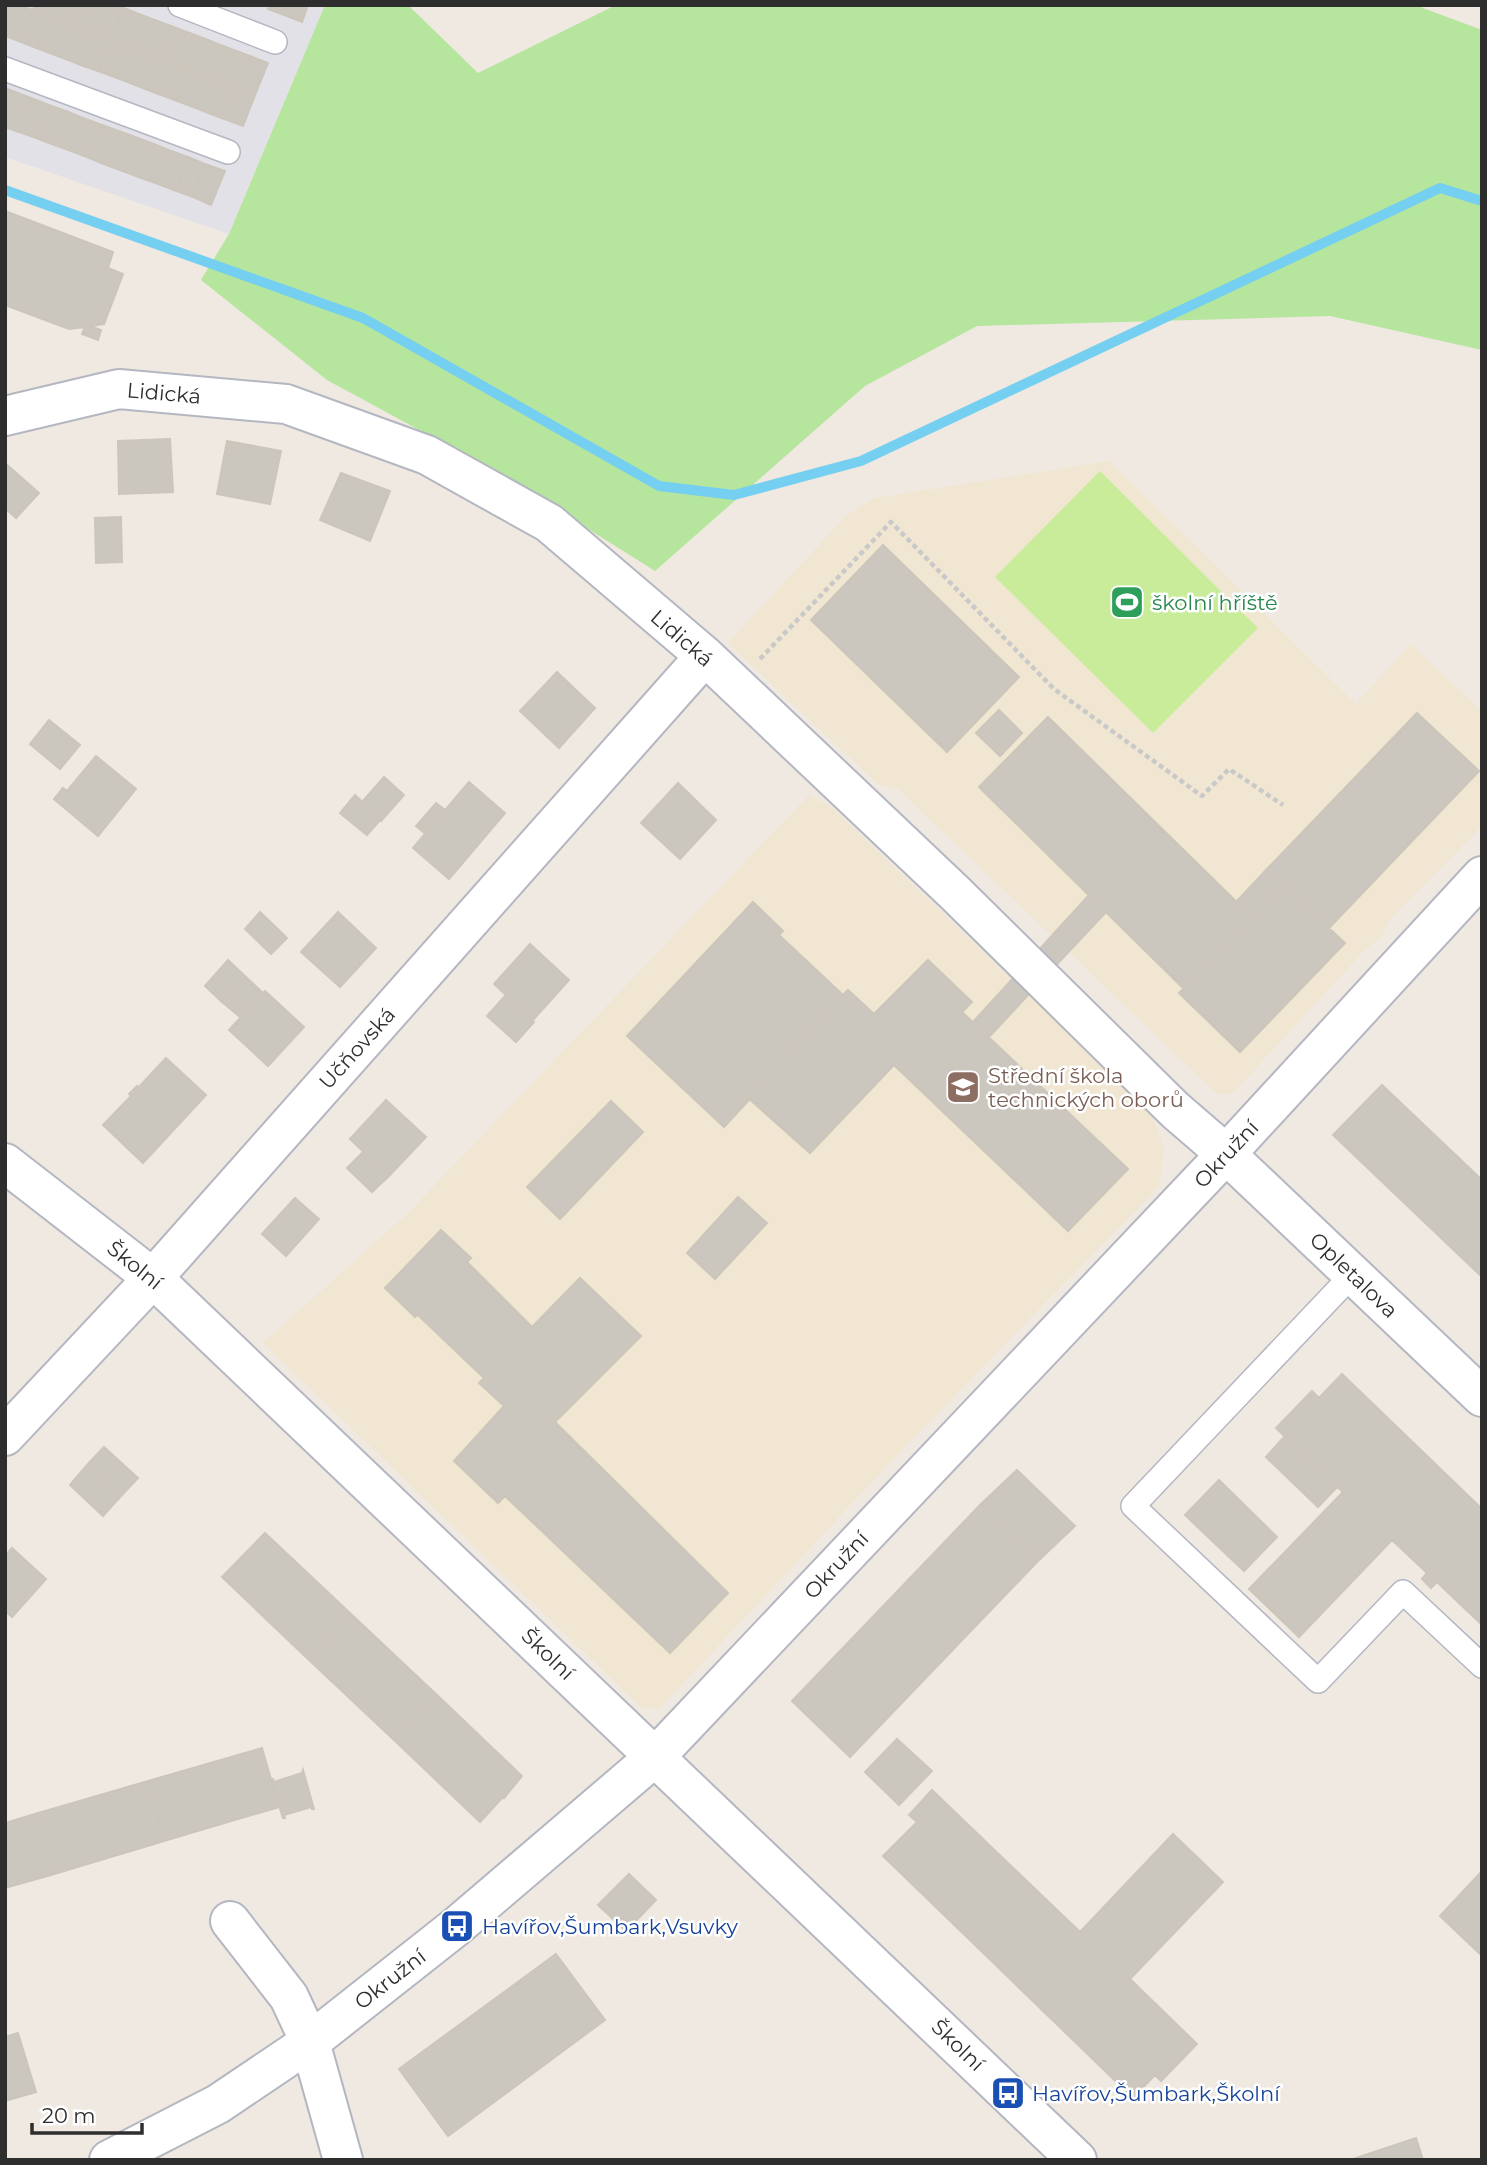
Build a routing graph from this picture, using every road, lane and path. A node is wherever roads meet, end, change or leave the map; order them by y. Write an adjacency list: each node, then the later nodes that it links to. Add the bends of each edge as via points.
1 (180, 5): 2 (lane)
2 (275, 42)
3 (5, 69): 4 (lane)
4 (228, 152)
5 (5, 416): 6 (street, Lidická, via 120,388 286,404 427,455 549,523)
6 (705, 656): 7 (street, Lidická); 13 (street, Učňovská)
7 (735, 685): 8 (path, via 891,522 1054,689 1202,796 1229,769); 10 (street, Lidická)
8 (1283, 805)
9 (1482, 876): 10 (street, Okružní)
10 (1226, 1154): 12 (street, Opletalova); 17 (street, Okružní)
11 (5, 1163): 13 (street, Školní)
12 (1353, 1274): 14 (street, Opletalova); 16 (lane, via 1133,1506 1318,1681 1403,1592)
13 (153, 1278): 15 (street, Učňovská); 17 (street, Školní)
14 (1482, 1396)
15 (5, 1436)
16 (1482, 1665)
17 (656, 1756): 19 (street, Okružní, via 457,1926); 22 (street, Školní)
18 (230, 1921): 19 (street, via 289,1997)
19 (310, 2042): 20 (street, Okružní, via 218,2104); 21 (street)
20 (109, 2160)
21 (343, 2160)
22 (1077, 2160)

